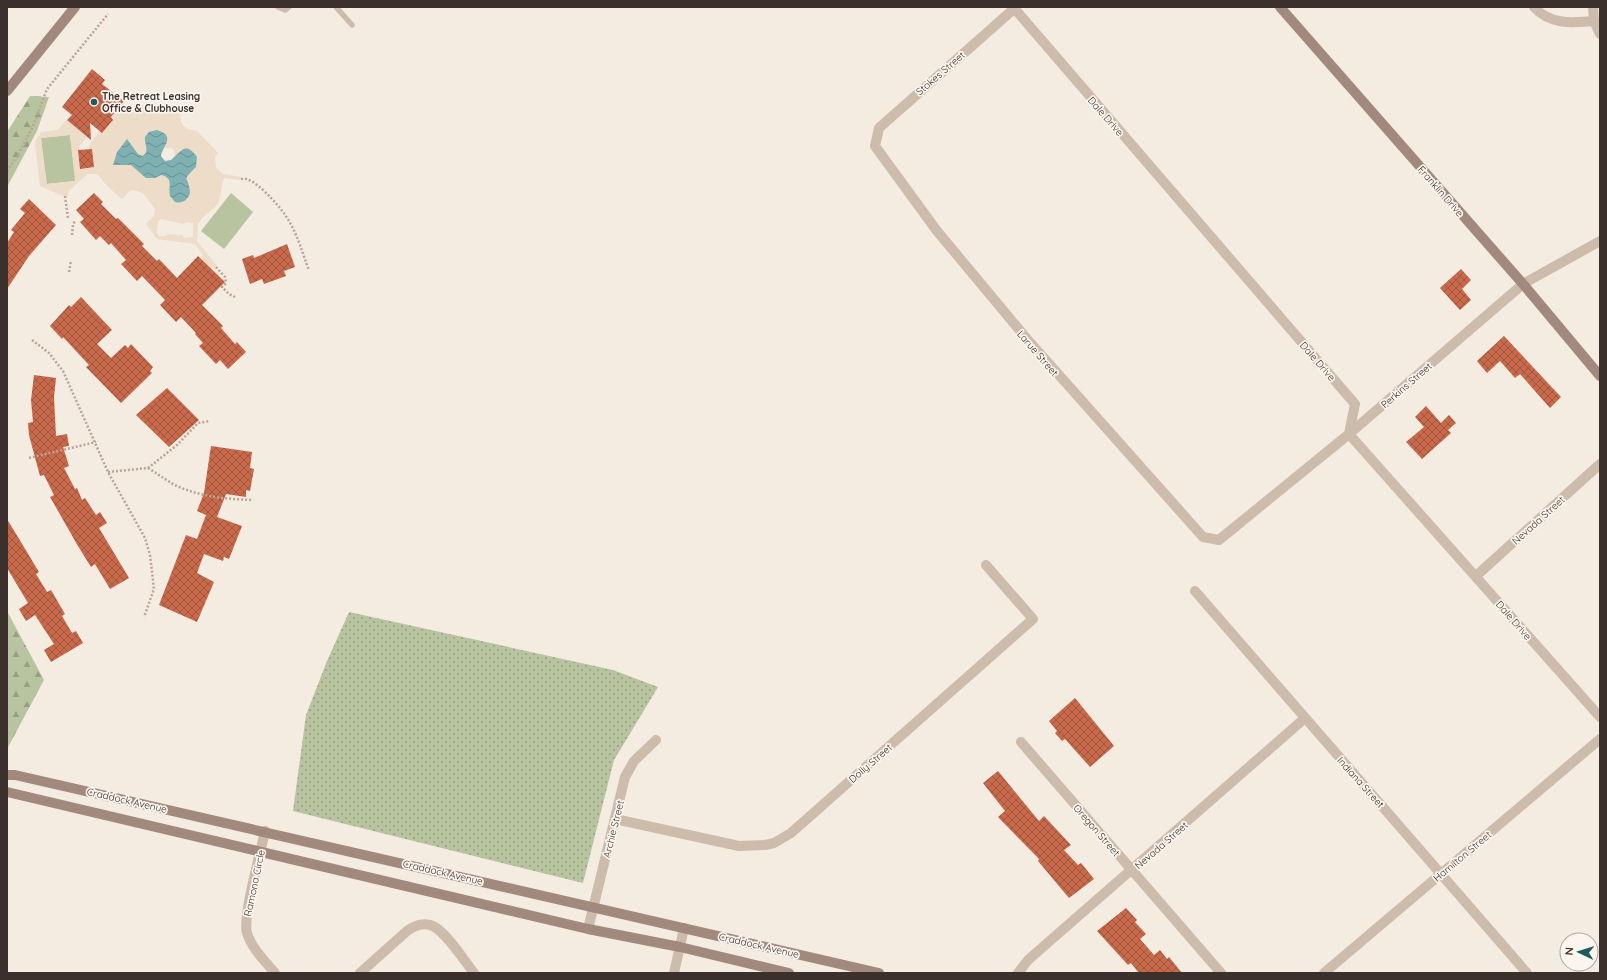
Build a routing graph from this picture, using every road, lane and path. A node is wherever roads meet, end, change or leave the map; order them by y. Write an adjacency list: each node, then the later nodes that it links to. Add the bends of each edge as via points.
1 (76, 7): 13 (street)
2 (278, 7): 3 (lane, via 285,10)
3 (289, 7)
4 (336, 7): 11 (lane)
5 (1280, 7): 26 (street, Franklin Drive)
6 (1534, 7): 10 (street, via 1547,18 1567,23)
7 (1593, 7): 10 (street)
8 (1015, 8): 14 (street, Stokes Street, via 879,128); 31 (street, Dale Drive, via 1355,404)
9 (108, 14): 15 (path, via 47,89 34,124)
10 (1594, 20): 12 (street)
11 (352, 25)
12 (1600, 34)
13 (7, 91)
14 (875, 146): 38 (street, Larue Street, via 937,231 1026,339 1203,537)
15 (7, 171)
16 (241, 179): 24 (path, via 250,180 260,187 286,214 295,230)
17 (65, 196): 18 (path)
18 (68, 218)
19 (75, 222): 20 (path)
20 (72, 235)
21 (1600, 241): 26 (street, Perkins Street)
22 (71, 260): 25 (path)
23 (216, 267): 27 (path, via 225,277 226,283 222,286)
24 (309, 271)
25 (69, 272)
26 (1523, 284): 29 (street, Franklin Drive); 31 (street, Perkins Street)
27 (235, 297)
28 (32, 340): 32 (path, via 49,353 63,371)
29 (1600, 376)
30 (210, 421): 35 (path, via 198,423 177,445)
31 (1349, 434): 38 (street, Perkins Street); 40 (street, Dale Drive)
32 (96, 442): 33 (path); 36 (path)
33 (29, 458)
34 (1600, 464): 40 (street, Nevada Street)
35 (148, 468): 36 (path); 37 (path, via 177,486 190,490 220,498)
36 (108, 472): 42 (path, via 145,538 150,555 154,589)
37 (253, 500)
38 (1219, 540)
39 (986, 566): 50 (street, Dolly Street, via 1033,619 790,833 774,843 739,846)
40 (1476, 576): 43 (street, Dale Drive)
41 (1195, 591): 44 (street, Indiana Street)
42 (144, 617)
43 (1600, 717)
44 (1305, 718): 53 (street, Nevada Street); 54 (street, Indiana Street)
45 (1600, 739): 54 (street, Hamilton Street)
46 (656, 740): 50 (street, Archie Street, via 628,769)
47 (1021, 742): 53 (street, Oregon Street)
48 (7, 775): 51 (street, Craddock Avenue)
49 (7, 792): 52 (street, Craddock Avenue)
50 (616, 819): 55 (street, Archie Street)
51 (265, 831): 52 (street, Ramona Circle); 55 (street, Craddock Avenue)
52 (261, 852): 57 (street, Craddock Avenue); 59 (street, Ramona Circle, via 246,931 250,941)
53 (1132, 870): 65 (street, Nevada Street, via 1028,960); 66 (street, Oregon Street)
54 (1442, 873): 67 (street, Hamilton Street); 68 (street, Indiana Street)
55 (593, 908): 56 (street, Craddock Avenue); 57 (street, Archie Street)
56 (684, 928): 58 (street); 64 (street, Craddock Avenue)
57 (588, 929): 58 (street, Craddock Avenue)
58 (680, 947): 62 (street); 63 (street, Craddock Avenue)
59 (275, 973)
60 (360, 973): 61 (street, via 407,930 424,924 432,925 440,931)
61 (474, 973)
62 (674, 973)
63 (789, 973)
64 (879, 973)
65 (1018, 973)
66 (1221, 973)
67 (1324, 973)
68 (1527, 973)

